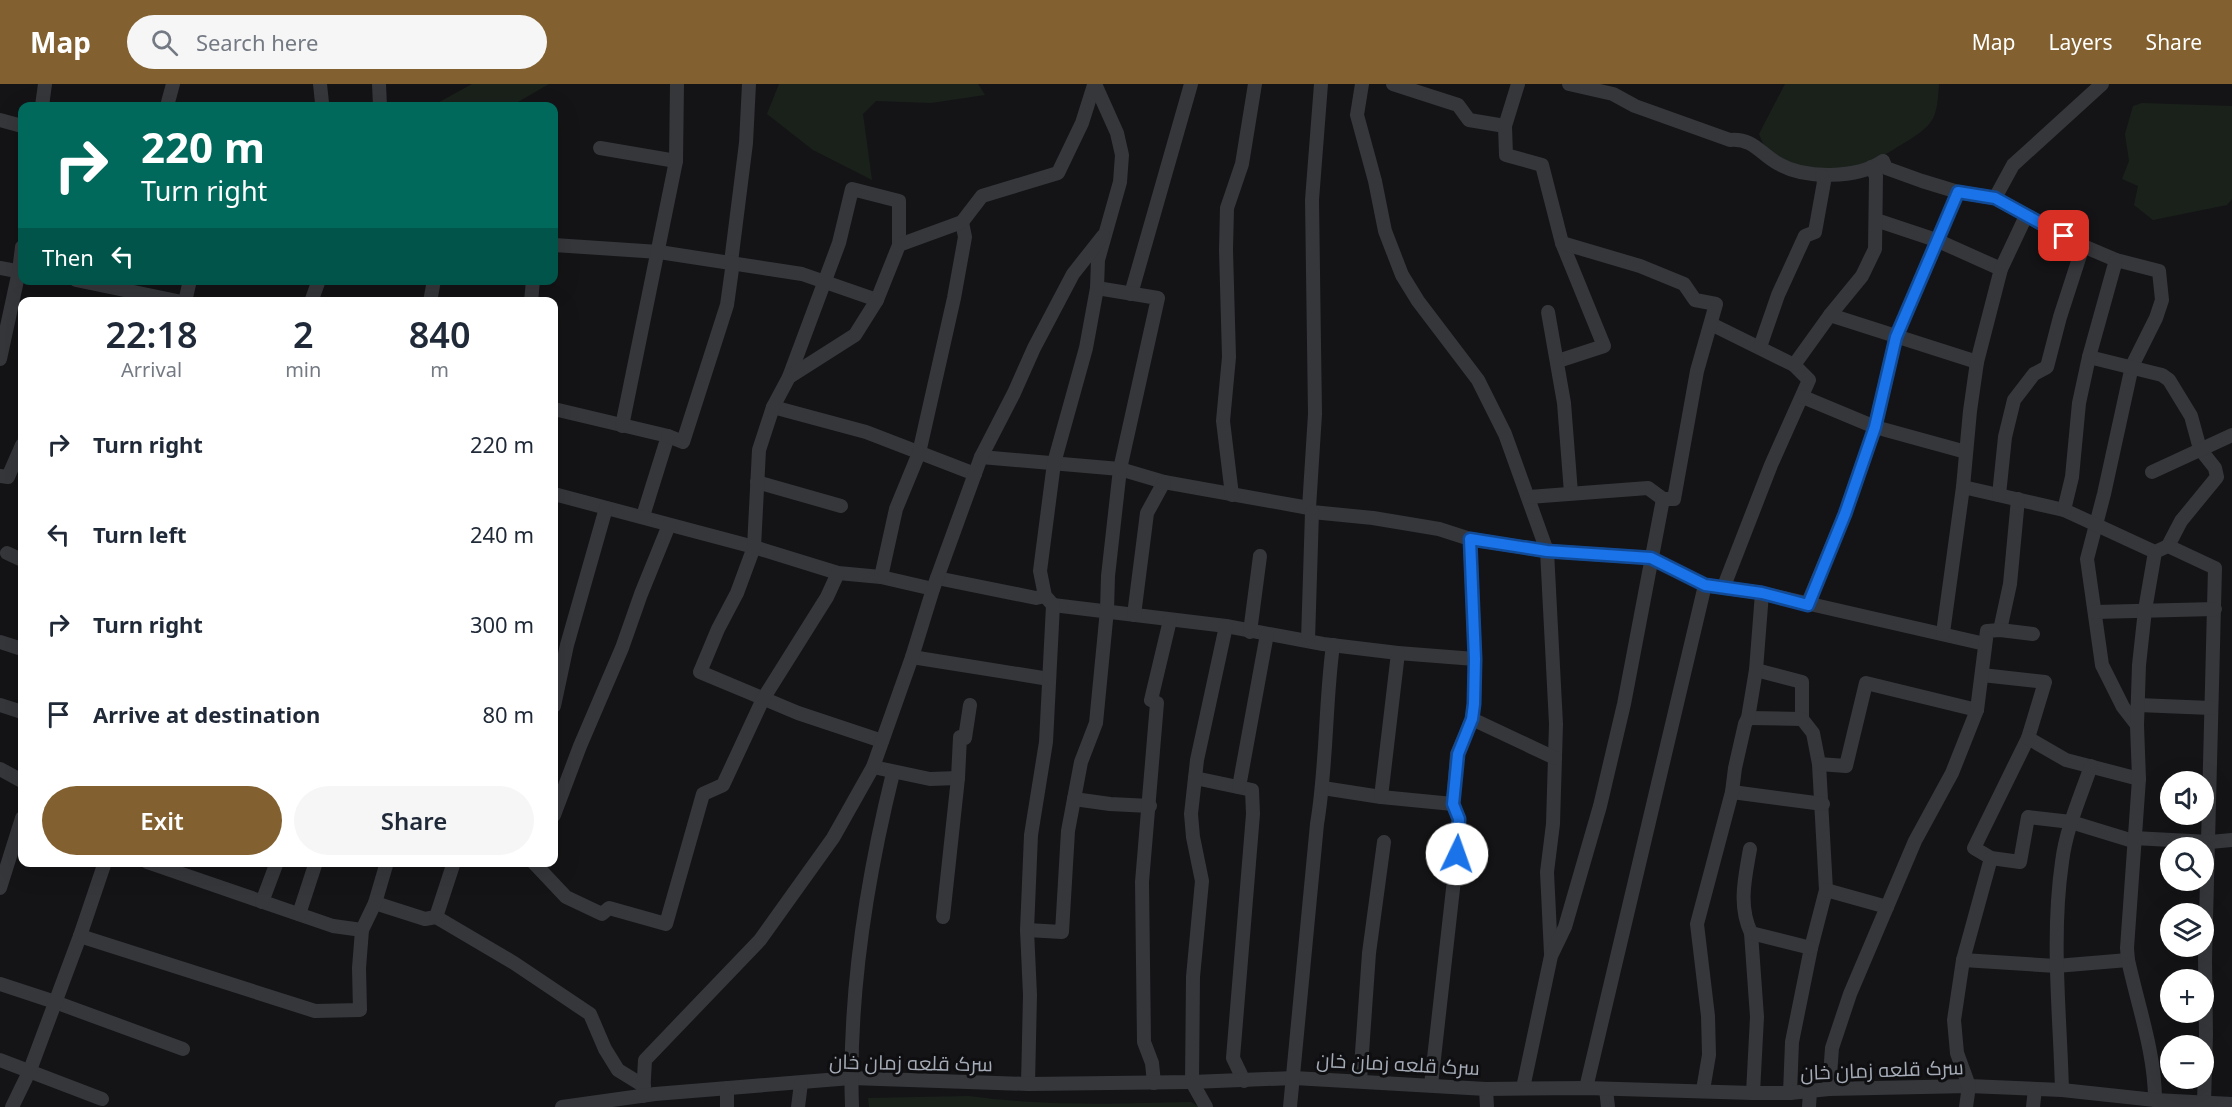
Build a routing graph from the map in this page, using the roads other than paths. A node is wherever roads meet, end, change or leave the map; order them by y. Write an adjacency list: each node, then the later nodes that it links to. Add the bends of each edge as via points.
1 (45, 84): 16 (street)
2 (320, 84): 18 (street)
3 (379, 84): 19 (street)
4 (677, 84): 24 (street)
5 (750, 84): 40 (street)
6 (1094, 84): 31 (street, via 1082,123 1058,173 982,196); 32 (street, via 1117,133 1122,155 1120,182)
7 (1191, 84): 48 (street)
8 (1255, 84): 85 (street, via 1242,164 1227,208 1228,357 1223,422)
9 (1321, 84): 92 (street, via 1312,200 1315,414)
10 (1362, 84): 87 (street, via 1358,115 1385,231 1402,275 1478,380 1505,434)
11 (1393, 84): 22 (street, via 1458,105 1469,120)
12 (1518, 84): 22 (street)
13 (1569, 84): 26 (street, via 1613,94 1730,140 1742,139 1796,172)
14 (2102, 84): 28 (street, via 2013,165)
15 (169, 85): 17 (street)
16 (43, 102)
17 (167, 102)
18 (322, 102)
19 (380, 102)
20 (0, 120): 21 (street)
21 (18, 125)
22 (1505, 126): 34 (street, via 1506,155 1542,165)
23 (600, 148): 24 (street)
24 (676, 161): 38 (street)
25 (1871, 167): 26 (street); 27 (street, via 1883,161 1886,168); 30 (street, via 1876,176)
26 (1822, 176): 55 (street, via 1815,232 1805,236)
27 (1958, 192): 28 (street); 33 (street)
28 (1995, 198): 29 (street)
29 (2026, 216): 37 (street); 42 (street)
30 (1876, 220): 33 (street); 52 (street, via 1875,249 1862,276)
31 (962, 222): 36 (street); 71 (street, via 965,237 954,298)
32 (1108, 228): 47 (street, via 1098,260); 74 (street, via 1073,274)
33 (1936, 240): 42 (street); 54 (street)
34 (1563, 243): 53 (street, via 1640,266 1684,285 1695,300 1716,303); 58 (street, via 1604,346)
35 (558, 245): 38 (street)
36 (899, 245): 44 (street, via 899,201 852,189); 50 (street)
37 (2083, 246): 39 (street); 86 (street, via 2047,367 2034,375 2014,400 2005,437)
38 (659, 252): 40 (street); 66 (street)
39 (2116, 260): 56 (street); 61 (street, via 2159,271 2162,300)
40 (732, 262): 44 (street, via 802,274); 69 (street, via 727,305 682,442)
41 (0, 268): 43 (street)
42 (2001, 269): 59 (street)
43 (18, 271)
44 (824, 283): 50 (street); 62 (street)
45 (18, 284): 57 (street)
46 (125, 285): 49 (street)
47 (1096, 288): 48 (street); 75 (street, via 1086,348)
48 (1131, 294): 76 (street, via 1158,298)
49 (167, 297)
50 (877, 300): 62 (street, via 855,335)
51 (1548, 312): 58 (street)
52 (1830, 315): 54 (street); 60 (street)
53 (1712, 324): 55 (street); 88 (street, via 1697,371 1674,499)
54 (1896, 337): 59 (street); 67 (street)
55 (1760, 346): 60 (street)
56 (2089, 357): 61 (street); 93 (street)
57 (0, 359)
58 (1558, 361): 83 (street)
59 (1977, 362): 72 (street)
60 (1794, 365): 63 (street, via 1809,380)
61 (2132, 366): 70 (street, via 2169,380 2191,416); 96 (street)
62 (789, 377): 64 (street)
63 (1803, 397): 67 (street); 109 (street, via 1771,465)
64 (773, 407): 71 (street, via 866,432); 80 (street, via 759,450)
65 (558, 410): 66 (street)
66 (622, 426): 69 (street)
67 (1875, 427): 72 (street); 112 (street)
68 (2232, 435): 70 (street)
69 (668, 436): 94 (street)
70 (2200, 449): 77 (street); 99 (street, via 2217,477)
71 (919, 453): 78 (street); 106 (street, via 896,509)
72 (1966, 453): 82 (street)
73 (18, 454): 79 (street, via 8,477)
74 (981, 457): 75 (street); 78 (street)
75 (1054, 463): 76 (street); 111 (street, via 1040,571)
76 (1120, 469): 81 (street); 114 (street)
77 (2152, 472)
78 (975, 474): 107 (street)
79 (0, 476)
80 (757, 482): 90 (street); 98 (street)
81 (1164, 482): 85 (street); 117 (street, via 1147,513)
82 (1963, 487): 86 (street); 122 (street)
83 (1571, 493): 87 (street); 88 (street, via 1648,488)
84 (558, 495): 91 (street)
85 (1232, 495): 92 (street)
86 (1999, 495): 89 (street)
87 (1529, 497): 100 (street)
88 (1663, 499): 104 (street)
89 (2018, 499): 93 (street); 120 (street, via 2010,584)
90 (841, 506)
91 (606, 508): 94 (street); 136 (street)
92 (1310, 510): 97 (street, via 1428,527); 125 (street)
93 (2064, 510): 96 (street)
94 (643, 516): 95 (street)
95 (669, 525): 98 (street); 167 (street)
96 (2095, 525): 99 (street); 116 (street, via 2087,559)
97 (1470, 539): 100 (street); 132 (street)
98 (754, 547): 105 (street); 137 (street, via 700,672)
99 (2162, 549): 113 (street, via 2215,568); 115 (street)
100 (1547, 551): 104 (street); 150 (street)
101 (7, 553): 103 (street)
102 (1260, 555): 121 (street)
103 (18, 558)
104 (1651, 558): 108 (street); 200 (street, via 1600,806 1565,927)
105 (838, 573): 106 (street); 137 (street)
106 (881, 577): 107 (street)
107 (935, 583): 111 (street); 131 (street)
108 (1705, 585): 109 (street); 221 (street)
109 (1724, 586): 110 (street)
110 (1762, 593): 112 (street); 133 (street)
111 (1049, 601): 114 (street); 135 (street)
112 (1808, 605): 122 (street)
113 (2215, 609): 115 (street); 141 (street)
114 (1107, 610): 117 (street); 164 (street, via 1096,723 1081,762)
115 (2145, 610): 116 (street); 140 (street)
116 (2094, 612): 147 (street, via 2102,665 2123,707)
117 (1134, 615): 118 (street)
118 (1170, 620): 119 (street); 168 (street, via 1152,700 1157,703)
119 (1226, 626): 121 (street); 157 (street)
120 (2000, 630): 124 (street); 127 (street, via 1987,631)
121 (1250, 632): 123 (street)
122 (1943, 633): 127 (street)
123 (1267, 634): 125 (street); 160 (street)
124 (2033, 634)
125 (1308, 640): 128 (street)
126 (0, 642): 129 (street)
127 (1985, 644): 134 (street)
128 (1333, 645): 130 (street); 161 (street)
129 (18, 648)
130 (1398, 653): 132 (street); 163 (street)
131 (912, 657): 135 (street); 149 (street)
132 (1475, 659): 145 (street)
133 (1756, 670): 144 (street); 146 (street, via 1802,682)
134 (1982, 675): 142 (street); 148 (street, via 2045,682)
135 (1050, 678): 196 (street, via 1046,742 1031,835)
136 (558, 687)
137 (763, 699): 149 (street); 185 (street, via 723,785 703,794 666,924 609,908 602,914 577,903 566,897)
138 (0, 705): 143 (street)
139 (970, 705): 156 (street, via 965,738 960,737)
140 (2138, 705): 141 (street); 147 (street)
141 (2211, 708): 171 (street)
142 (1977, 710): 151 (street, via 1866,683 1846,766); 191 (street, via 1952,773 1922,827)
143 (18, 711)
144 (1748, 718): 146 (street); 162 (street)
145 (1472, 719): 150 (street); 165 (street, via 1458,754)
146 (1802, 719): 151 (street, via 1813,733)
147 (2137, 725): 159 (street)
148 (2028, 738): 152 (street, via 2066,760); 178 (street, via 1974,848)
149 (882, 741): 153 (street)
150 (1555, 758): 200 (street, via 1547,872)
151 (1819, 764): 166 (street)
152 (2091, 766): 159 (street); 169 (street)
153 (873, 767): 155 (street); 233 (street, via 833,838 760,940 645,1060)
154 (0, 770): 158 (street)
155 (893, 773): 156 (street, via 930,779); 209 (street, via 856,964)
156 (958, 778): 194 (street)
157 (1195, 778): 160 (street); 213 (street, via 1191,814 1202,881 1193,977)
158 (18, 779)
159 (2139, 779): 172 (street)
160 (1239, 787): 211 (street, via 1252,790 1253,802 1233,1058)
161 (1323, 788): 163 (street); 210 (street)
162 (1732, 792): 166 (street); 226 (street, via 1696,924 1708,1017 1709,1054)
163 (1381, 797): 165 (street)
164 (1074, 799): 168 (street); 196 (street, via 1068,831 1062,933)
165 (1453, 804): 217 (street, via 1459,819 1457,854)
166 (1822, 804): 187 (street)
167 (558, 805)
168 (1150, 806): 215 (street, via 1142,882 1144,1042)
169 (2071, 822): 172 (street); 178 (street, via 2028,817 2020,862); 203 (street, via 2058,895)
170 (18, 831): 186 (street)
171 (2210, 837)
172 (2133, 839): 173 (street); 202 (street)
173 (2160, 840)
174 (2232, 840): 176 (street)
175 (1384, 842): 212 (street, via 1369,953)
176 (2214, 842)
177 (1750, 849): 197 (street, via 1742,896)
178 (1991, 858): 201 (street)
179 (103, 867): 198 (street)
180 (161, 867): 189 (street)
181 (275, 867): 189 (street)
182 (314, 867): 192 (street)
183 (386, 867): 190 (street)
184 (452, 867): 193 (street)
185 (538, 867)
186 (0, 888)
187 (1826, 890): 191 (street); 199 (street)
188 (2208, 891): 237 (street)
189 (262, 902): 192 (street)
190 (375, 903): 193 (street, via 425,919); 195 (street)
191 (1887, 907): 224 (street, via 1832,1047)
192 (299, 914): 195 (street, via 333,926)
193 (436, 917): 233 (street, via 590,1014 618,1070)
194 (943, 917)
195 (362, 930): 198 (street, via 358,968 360,1010 315,1011)
196 (1027, 930): 216 (street)
197 (1750, 933): 199 (street); 231 (street, via 1757,1017)
198 (80, 936): 205 (street)
199 (1811, 948): 232 (street, via 1792,1042)
200 (1551, 956): 220 (street)
201 (1963, 960): 203 (street); 218 (street, via 1954,1020 1957,1053)
202 (2128, 960): 203 (street); 235 (street, via 2146,1036)
203 (2056, 966): 227 (street)
204 (0, 984): 205 (street)
205 (55, 1002): 206 (street); 208 (street)
206 (183, 1049)
207 (0, 1060): 208 (street)
208 (30, 1070): 234 (street); 238 (street)
209 (851, 1078): 214 (street, سرک قلعه زمان خان); 216 (street, سرک قلعه زمان خان); 242 (street)
210 (1294, 1078): 211 (street, سرک قلعه زمان خان); 212 (street, سرک قلعه زمان خان); 244 (street)
211 (1244, 1081): 213 (street, سرک قلعه زمان خان)
212 (1360, 1081): 217 (street, سرک قلعه زمان خان)
213 (1192, 1082): 215 (street, سرک قلعه زمان خان); 243 (street)
214 (801, 1083): 219 (street, سرک قلعه زمان خان); 241 (street)
215 (1154, 1083): 216 (street, سرک قلعه زمان خان)
216 (1028, 1084)
217 (1431, 1085): 222 (street, سرک قلعه زمان خان)
218 (1969, 1086): 224 (street, سرک قلعه زمان خان); 225 (street, سرک قلعه زمان خان); 249 (street)
219 (727, 1088): 233 (street, سرک قلعه زمان خان); 240 (street)
220 (1523, 1088): 221 (street, سرک قلعه زمان خان); 222 (street, سرک قلعه زمان خان)
221 (1586, 1088): 223 (street, سرک قلعه زمان خان)
222 (1486, 1089): 245 (street)
223 (1606, 1089): 226 (street, سرک قلعه زمان خان); 246 (street)
224 (1829, 1089): 228 (street, سرک قلعه زمان خان)
225 (2035, 1089): 227 (street, سرک قلعه زمان خان); 250 (street)
226 (1703, 1090): 229 (street, سرک قلعه زمان خان)
227 (2062, 1090): 230 (street, سرک قلعه زمان خان)
228 (1810, 1091): 232 (street, سرک قلعه زمان خان); 248 (street)
229 (1723, 1092): 231 (street, سرک قلعه زمان خان); 247 (street)
230 (2090, 1092): 235 (street, سرک قلعه زمان خان); 251 (street)
231 (1752, 1093): 232 (street, سرک قلعه زمان خان)
232 (1790, 1093)
233 (648, 1096): 239 (street, سرک قلعه زمان خان)
234 (102, 1099)
235 (2155, 1100): 237 (street, سرک قلعه زمان خان)
236 (2232, 1104): 237 (street, سرک قلعه زمان خان)
237 (2205, 1105)
238 (12, 1107)
239 (562, 1107)
240 (727, 1107)
241 (798, 1107)
242 (852, 1107)
243 (1206, 1107)
244 (1290, 1107)
245 (1487, 1107)
246 (1608, 1107)
247 (1724, 1107)
248 (1809, 1107)
249 (1966, 1107)
250 (2032, 1107)
251 (2088, 1107)

